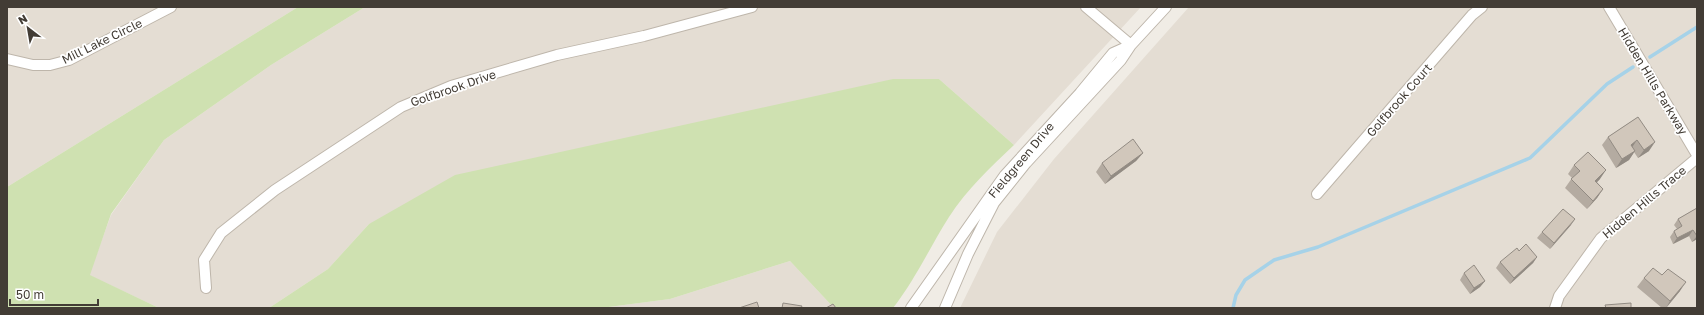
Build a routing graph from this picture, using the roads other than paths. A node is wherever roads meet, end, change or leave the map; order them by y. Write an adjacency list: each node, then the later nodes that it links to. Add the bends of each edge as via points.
1 (171, 7): 8 (street, Mill Lake Circle, via 69,60 50,65 32,65)
2 (752, 7): 11 (street, Golfbrook Drive, via 644,36 557,55 451,86 401,107 275,190 221,233 204,260)
3 (1086, 7): 7 (street)
4 (1166, 7): 7 (street, Fieldgreen Drive)
5 (1482, 7): 10 (street, Golfbrook Court, via 1472,15)
6 (1609, 7): 9 (street, Hidden Hills Parkway)
7 (1131, 45): 12 (street, Fieldgreen Drive, via 1113,54 1005,175); 13 (street, Fieldgreen Drive, via 1121,60 1026,163 994,202)
8 (7, 59)
9 (1697, 156): 14 (street, Hidden Hills Trace, via 1601,238 1559,296)
10 (1317, 194)
11 (206, 288)
12 (911, 308)
13 (945, 308)
14 (1555, 308)

